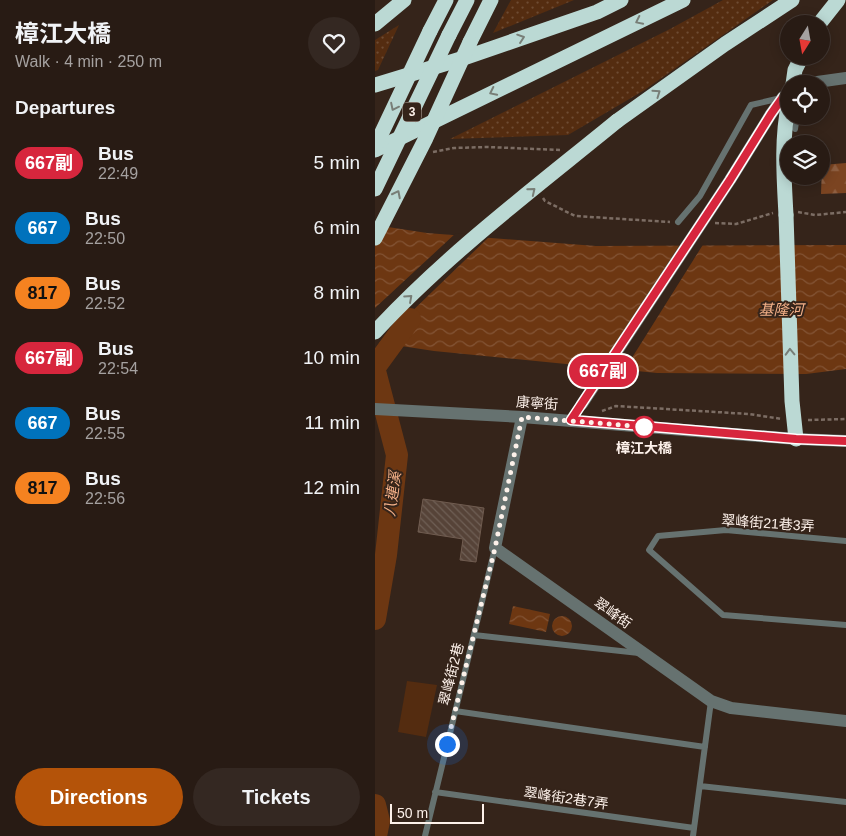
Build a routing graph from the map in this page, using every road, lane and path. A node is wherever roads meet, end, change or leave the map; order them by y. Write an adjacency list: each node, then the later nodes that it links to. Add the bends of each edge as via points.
1 (404, 0): 10 (highway)
2 (446, 0): 19 (highway, 3, one-way to 19, bridge)
3 (467, 0): 20 (highway, 3, bridge)
4 (491, 0): 22 (highway, one-way to 4, bridge)
5 (621, 0): 13 (highway, one-way to 5, via 464,58 597,12)
6 (683, 0): 19 (highway, one-way to 19, bridge)
7 (792, 0): 23 (highway, one-way to 7, bridge, via 483,230 617,121)
8 (838, 0): 9 (highway)
9 (826, 15)
10 (375, 24)
11 (846, 78): 12 (street)
12 (830, 80)
13 (375, 85)
14 (780, 99): 21 (lane, via 751,105 700,196)
15 (780, 105): 28 (street, bridge, via 771,114)
16 (786, 125): 29 (highway, one-way to 16, bridge, via 784,172)
17 (796, 125): 18 (lane)
18 (795, 128)
19 (375, 148)
20 (375, 189)
21 (678, 222)
22 (375, 238)
23 (375, 332)
24 (375, 409): 26 (street, 康寧街)
25 (598, 412): 29 (path, via 616,406)
26 (522, 417): 28 (street, 康寧街); 33 (street)
27 (846, 419): 29 (path)
28 (571, 420): 30 (street, 康寧街)
29 (794, 420): 30 (highway)
30 (796, 439): 31 (street, 康寧街)
31 (846, 441)
32 (846, 541): 34 (lane, 翠峰街21巷3弄, via 727,530 658,536 649,550 723,615)
33 (495, 548): 35 (lane, 翠峰街2巷); 36 (street, 翠峰街)
34 (846, 625)
35 (474, 634): 36 (lane); 38 (lane, 翠峰街2巷)
36 (643, 653): 37 (street, 翠峰街)
37 (711, 701): 39 (street, 翠峰街, via 731,708); 40 (lane)
38 (455, 711): 40 (lane); 42 (lane, 翠峰街2巷)
39 (846, 721)
40 (705, 747): 41 (lane)
41 (700, 786): 43 (lane); 44 (lane)
42 (435, 792): 44 (lane, 翠峰街2巷7弄); 45 (lane, 翠峰街2巷)
43 (846, 802)
44 (694, 828): 46 (lane)
45 (425, 836)
46 (693, 836)

